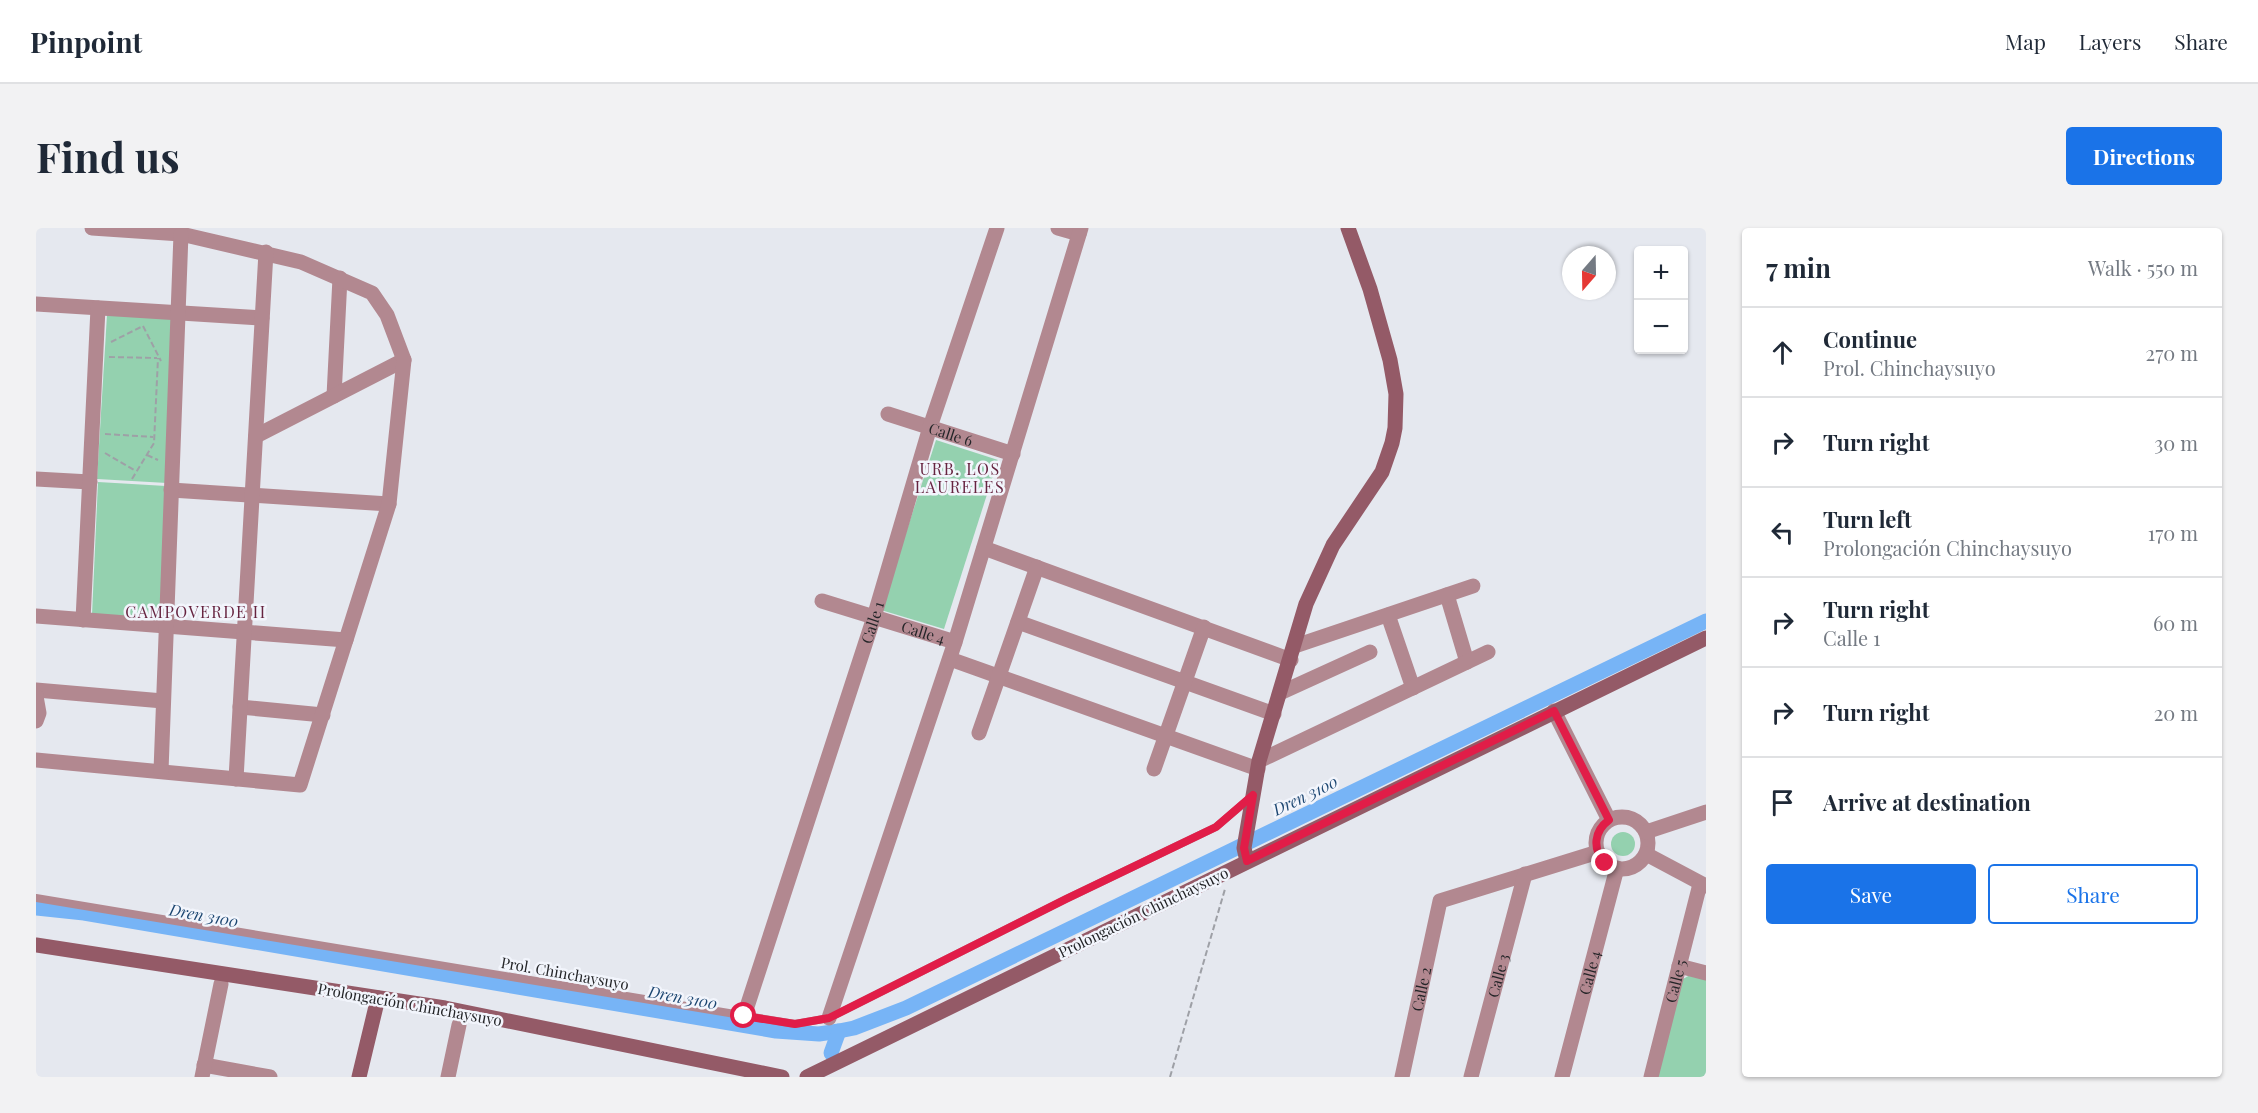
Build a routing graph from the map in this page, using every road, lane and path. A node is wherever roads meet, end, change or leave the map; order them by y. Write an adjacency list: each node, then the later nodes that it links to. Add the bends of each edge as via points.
1 (92, 228): 6 (street)
2 (997, 228): 22 (street, Calle 1)
3 (1058, 228): 5 (street)
4 (1348, 228): 55 (street, via 1390,360 1396,394 1395,428 1383,472 1344,527 1318,574)
5 (1080, 231): 27 (street)
6 (175, 232): 7 (street); 11 (street)
7 (266, 252): 8 (street); 13 (street)
8 (340, 278): 18 (street, via 372,293 387,315); 20 (street)
9 (36, 304): 10 (street)
10 (98, 308): 11 (street); 33 (street)
11 (178, 313): 13 (street); 34 (street)
12 (139, 318): 14 (path)
13 (262, 318): 24 (street)
14 (143, 326): 15 (path); 17 (path)
15 (106, 345)
16 (105, 357): 17 (path)
17 (159, 358): 19 (path); 25 (path)
18 (404, 360): 20 (street); 36 (street)
19 (165, 367)
20 (334, 396): 24 (street)
21 (888, 414): 22 (street, Calle 6)
22 (930, 427): 27 (street, Calle 6); 44 (street, Calle 1)
23 (102, 434): 25 (path)
24 (256, 436): 35 (street)
25 (153, 437): 28 (path)
26 (101, 450): 30 (path)
27 (1013, 454): 37 (street)
28 (147, 455): 29 (path); 30 (path)
29 (165, 464)
30 (136, 471): 32 (path)
31 (36, 479): 33 (street)
32 (132, 479)
33 (90, 482): 45 (street)
34 (171, 490): 35 (street); 47 (street)
35 (252, 495): 36 (street); 49 (street)
36 (389, 504): 51 (street)
37 (984, 548): 38 (street); 52 (street)
38 (1037, 567): 46 (street); 48 (street)
39 (1473, 586): 40 (street)
40 (1447, 595): 42 (street); 57 (street)
41 (822, 601): 44 (street, Calle 4)
42 (1388, 615): 55 (street); 60 (street)
43 (36, 616): 45 (street)
44 (874, 617): 52 (street, Calle 4); 94 (street, Calle 1)
45 (83, 620): 47 (street)
46 (1018, 622): 58 (street); 59 (street)
47 (166, 626): 49 (street); 64 (street)
48 (1204, 627): 55 (street); 59 (street)
49 (244, 632): 51 (street); 65 (street)
50 (1706, 638): 66 (street, Prolongación Chinchaysuyo)
51 (346, 640): 68 (street)
52 (955, 642): 56 (street)
53 (1370, 652): 62 (street)
54 (1488, 652): 57 (street)
55 (1293, 653): 62 (street)
56 (950, 659): 58 (street); 95 (street)
57 (1467, 662): 60 (street)
58 (999, 676): 70 (street); 71 (street)
59 (1185, 682): 67 (street); 71 (street)
60 (1413, 688): 73 (street)
61 (36, 690): 64 (street)
62 (1280, 693): 67 (street)
63 (36, 696): 69 (street)
64 (163, 701): 75 (street)
65 (240, 707): 68 (street); 76 (street)
66 (1554, 711): 79 (street); 83 (street, Prolongación Chinchaysuyo)
67 (1274, 714): 73 (street)
68 (322, 715): 76 (street, via 300,785)
69 (36, 721)
70 (979, 733)
71 (1166, 736): 73 (street); 74 (street)
72 (36, 760): 75 (street)
73 (1259, 765): 77 (street)
74 (1154, 769)
75 (160, 771): 76 (street)
76 (236, 779)
77 (1253, 795): 83 (street); 95 (lane, Prol. Chinchaysuyo, via 1216,827)
78 (1706, 812): 80 (street)
79 (1609, 820): 80 (street, via 1630,818); 81 (street, via 1597,834)
80 (1646, 832): 82 (street)
81 (1598, 852): 84 (street, via 1605,863); 86 (street)
82 (1646, 854): 84 (street, via 1634,866); 87 (street)
83 (1245, 855): 85 (street, Prolongación Chinchaysuyo)
84 (1617, 868): 106 (street, Calle 4)
85 (1231, 869): 102 (street, Prolongación Chinchaysuyo); 103 (path)
86 (1525, 874): 104 (street, Calle 2, via 1440,901); 105 (street, Calle 3)
87 (1703, 885): 90 (street, Calle 5)
88 (36, 898): 94 (lane, Prol. Chinchaysuyo)
89 (36, 945): 93 (street, Prolongación Chinchaysuyo)
90 (1679, 966): 91 (street); 107 (street, Calle 5)
91 (1706, 973)
92 (221, 984): 97 (street)
93 (378, 998): 99 (street); 101 (street, Prolongación Chinchaysuyo)
94 (744, 1016): 95 (lane, Prol. Chinchaysuyo, via 795,1024)
95 (829, 1018)
96 (459, 1025): 100 (street)
97 (203, 1071): 98 (street)
98 (270, 1077)
99 (359, 1077)
100 (448, 1077)
101 (782, 1077)
102 (807, 1077)
103 (1170, 1077)
104 (1402, 1077)
105 (1471, 1077)
106 (1562, 1077)
107 (1651, 1077)

